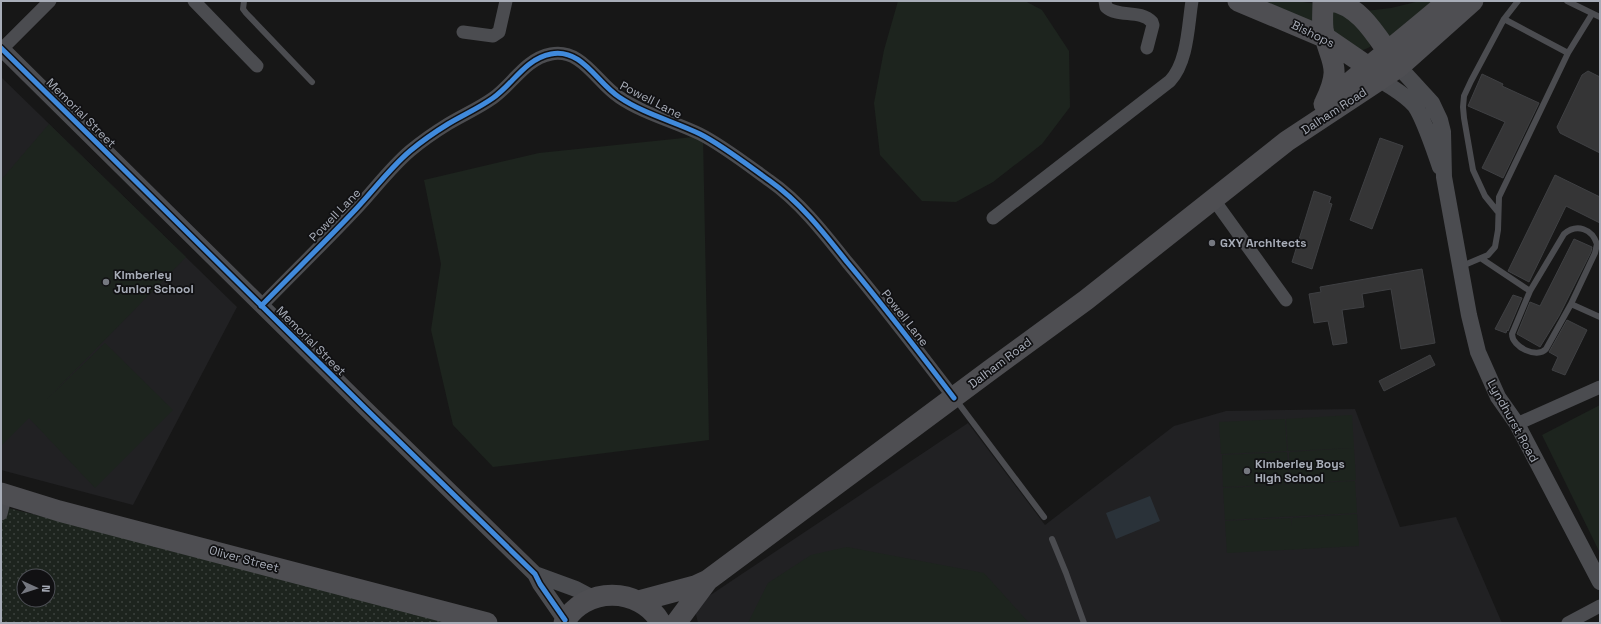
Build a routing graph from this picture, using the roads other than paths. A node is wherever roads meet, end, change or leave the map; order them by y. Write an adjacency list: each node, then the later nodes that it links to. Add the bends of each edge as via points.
1 (50, 1): 20 (street)
2 (194, 1): 23 (street)
3 (244, 1): 25 (lane, via 246,13)
4 (506, 1): 17 (street, via 499,32 493,36)
5 (1105, 1): 19 (street, via 1106,7 1110,10 1137,14 1152,22)
6 (1192, 1): 31 (street, via 1185,48 1176,75)
7 (1238, 1): 18 (highway, Bishops)
8 (1335, 1): 18 (highway, via 1323,22); 22 (highway, via 1352,10 1360,18)
9 (1448, 1): 22 (highway)
10 (1473, 1): 22 (highway)
11 (1518, 1): 16 (lane)
12 (1567, 1): 13 (lane)
13 (1578, 4): 14 (lane)
14 (1592, 14): 15 (lane); 21 (lane)
15 (1600, 17)
16 (1504, 19): 21 (lane); 30 (lane, via 1464,96 1463,107 1473,170 1485,196)
17 (463, 32)
18 (1326, 38): 24 (highway, Bishops); 26 (highway, via 1334,68 1333,83)
19 (1147, 48)
20 (1, 49): 37 (street, Memorial Street)
21 (1568, 53): 30 (lane, via 1499,197)
22 (1393, 60): 24 (highway); 28 (street, Lyndhurst Road, via 1432,103 1440,120 1443,132)
23 (257, 66)
24 (1374, 73): 26 (highway, Dalham Road); 27 (highway, Dalham Road); 28 (street, Lyndhurst Road, via 1415,106)
25 (312, 82)
26 (1324, 104): 27 (highway, Dalham Road)
27 (1287, 141): 29 (highway, Dalham Road)
28 (1444, 177): 33 (street, Lyndhurst Road)
29 (1214, 200): 35 (street); 40 (highway, Dalham Road, via 1086,300)
30 (1498, 212): 32 (lane, via 1495,247)
31 (993, 218)
32 (1482, 259): 33 (lane); 34 (lane)
33 (1460, 267): 41 (street, Lyndhurst Road, via 1478,352 1498,397)
34 (1530, 290): 36 (lane, via 1512,338 1517,346 1537,354 1546,349); 36 (lane, via 1564,234 1569,230 1581,229 1591,233 1598,244)
35 (1286, 300)
36 (1571, 304): 38 (lane)
37 (261, 306): 40 (street, Powell Lane, via 410,151 434,133 494,98 528,64 546,55 563,54 584,63 620,98 700,134 773,182 820,228); 45 (street, Memorial Street)
38 (1600, 317)
39 (1600, 387): 41 (street)
40 (954, 398): 43 (lane); 46 (highway, Dalham Road)
41 (1517, 424): 47 (street, Lyndhurst Road)
42 (3, 500): 52 (highway, Oliver Street, via 67,513)
43 (1044, 517)
44 (1052, 539): 55 (lane)
45 (535, 574): 48 (street, Memorial Street); 51 (street, Memorial Street)
46 (708, 580): 49 (highway, Dalham Road); 54 (highway, Dalham Road)
47 (1600, 582)
48 (593, 598): 49 (highway, via 614,595); 51 (highway, via 582,603)
49 (639, 601): 53 (highway, via 651,610)
50 (1600, 606): 56 (street)
51 (564, 622)
52 (487, 623)
53 (661, 623)
54 (676, 623)
55 (1084, 623)
56 (1568, 623)

